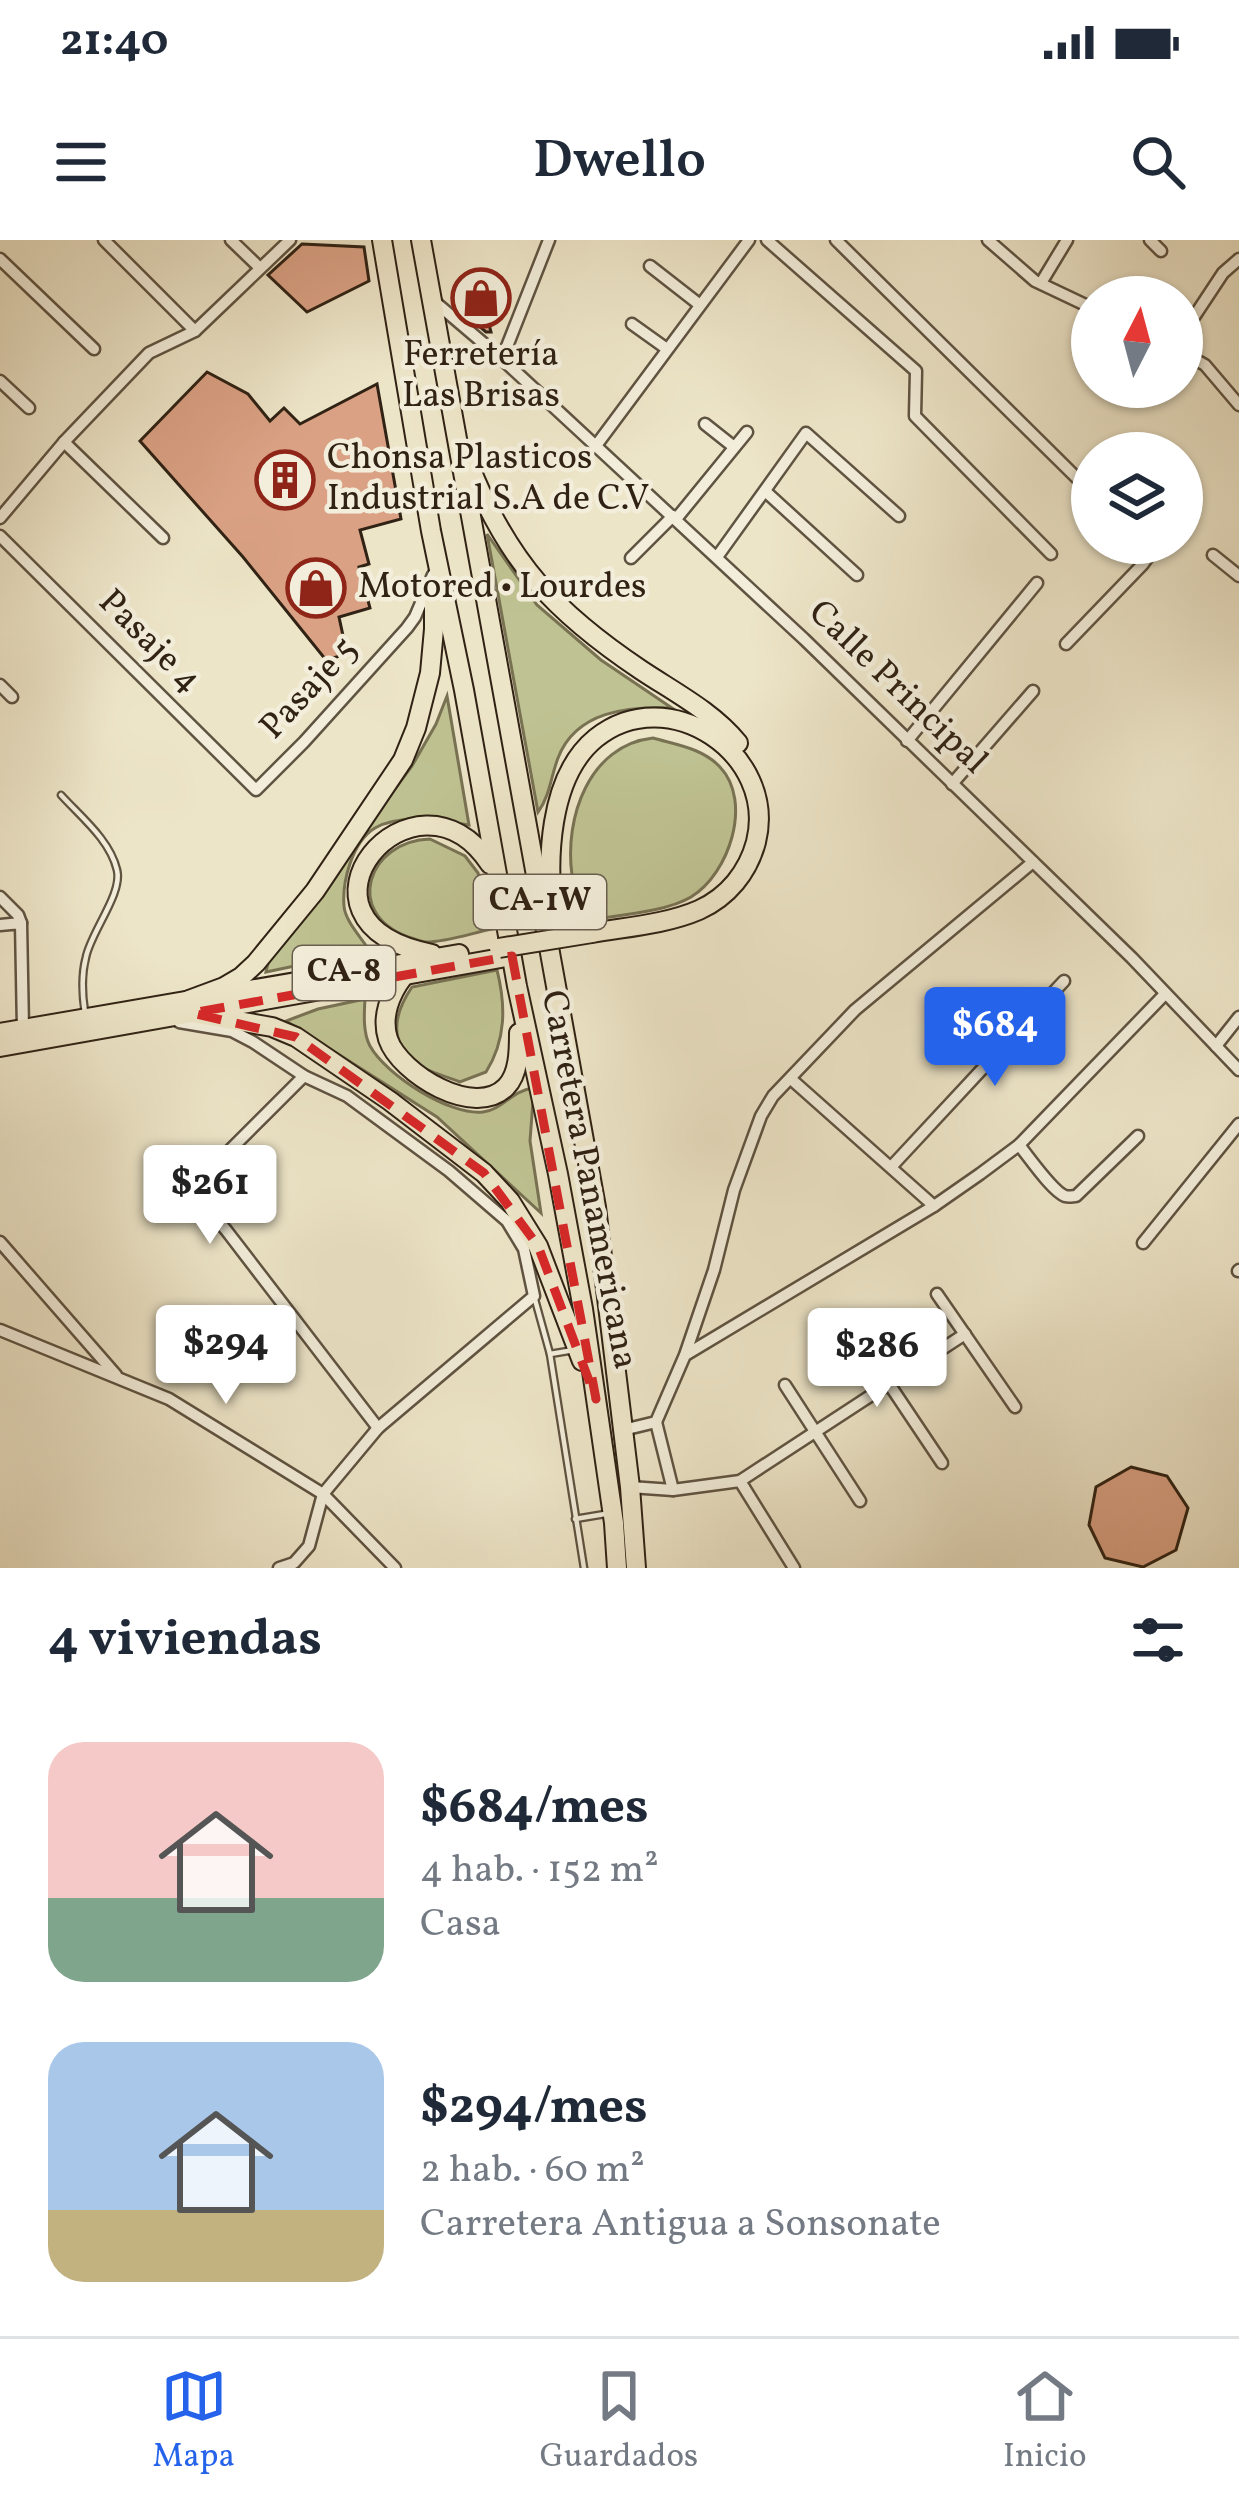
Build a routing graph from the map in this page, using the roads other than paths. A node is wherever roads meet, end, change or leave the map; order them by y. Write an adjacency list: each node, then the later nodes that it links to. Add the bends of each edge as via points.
1 (104, 240): 24 (street)
2 (231, 240): 17 (street)
3 (290, 240): 17 (street)
4 (381, 240): 43 (highway, Carretera Panamericana / CA-1W)
5 (421, 240): 20 (highway, Carretera Panamericana / CA-1W)
6 (549, 240): 27 (street)
7 (748, 240): 22 (street)
8 (767, 240): 46 (street, via 916,371 915,416)
9 (836, 240): 38 (street)
10 (988, 240): 18 (street)
11 (1067, 240): 18 (street)
12 (1150, 240): 13 (street)
13 (1161, 251)
14 (0, 259): 25 (street)
15 (1239, 259): 21 (street)
16 (650, 266): 22 (street)
17 (259, 267): 24 (street)
18 (1041, 284): 19 (street)
19 (1071, 298)
20 (432, 299): 27 (street, Calle Principal); 34 (highway, Carretera Panamericana / CA-1W)
21 (1203, 303)
22 (700, 305): 26 (street)
23 (632, 324): 26 (street)
24 (194, 331): 35 (street, via 149,353)
25 (94, 349)
26 (667, 350): 36 (street)
27 (502, 358): 36 (street, Calle Principal)
28 (1203, 364): 30 (street)
29 (0, 381): 31 (street)
30 (1239, 406)
31 (29, 408)
32 (705, 424): 37 (street)
33 (747, 432): 37 (street)
34 (457, 433): 70 (highway, via 490,512 530,577 601,643 731,734 766,797 765,848 728,905 679,927); 88 (highway, Carretera Panamericana / CA-1W)
35 (64, 442): 41 (street); 45 (street)
36 (595, 447): 42 (street, Calle Principal)
37 (734, 447): 42 (street)
38 (1071, 472)
39 (765, 490): 40 (street, via 806,433); 48 (street); 52 (street)
40 (899, 516)
41 (0, 518)
42 (675, 518): 48 (street, Calle Principal); 49 (street)
43 (431, 531): 51 (highway); 69 (highway, Carretera Panamericana / CA-1W)
44 (0, 536): 63 (street, Pasaje 4)
45 (163, 538)
46 (1051, 554)
47 (1213, 556): 53 (street)
48 (717, 557): 61 (street, Calle Principal)
49 (631, 558)
50 (1144, 564): 56 (street)
51 (433, 575): 55 (street, Pasaje 5); 57 (highway)
52 (857, 575)
53 (1239, 576)
54 (1037, 583): 61 (street)
55 (407, 628): 57 (street, Pasaje 5, via 424,631); 63 (street, Pasaje 5)
56 (1066, 644)
57 (433, 646): 77 (highway, via 406,753 315,891 241,976)
58 (0, 685): 60 (street)
59 (1034, 691): 62 (street)
60 (13, 697)
61 (907, 740): 62 (street, Calle Principal)
62 (952, 784): 65 (street, Calle Principal)
63 (256, 790)
64 (61, 795): 79 (lane, via 110,850 119,874 86,953)
65 (1033, 862): 76 (street, Calle Principal); 87 (street, via 855,1010)
66 (0, 897): 67 (street)
67 (21, 923): 68 (street); 81 (street)
68 (0, 925)
69 (506, 927): 72 (highway, via 494,870 478,846 444,828 400,831 359,870 359,906 382,937); 75 (highway, Carretera Panamericana / CA-1W)
70 (592, 937): 71 (highway, CA-8); 88 (highway, via 698,911 744,872 759,828 755,793 733,753 700,727 660,716 614,727 581,753 562,793 550,864)
71 (501, 953): 72 (highway, CA-8); 73 (highway, CA-8)
72 (442, 957): 77 (highway, CA-8)
73 (403, 977): 75 (highway, via 389,1001 389,1040 415,1072 468,1097 494,1094 512,1079); 77 (highway, CA-8)
74 (1064, 981): 92 (street)
75 (517, 986): 107 (highway, Carretera Panamericana / CA-1W)
76 (1165, 994): 83 (street, Calle Principal); 91 (street)
77 (191, 1007): 79 (highway, CA-8); 80 (highway, CA-8); 101 (highway, via 296,1037 484,1173 538,1246)
78 (1239, 1016): 83 (street)
79 (85, 1018): 81 (highway, CA-8)
80 (158, 1020): 84 (highway, CA-8); 86 (street, via 232,1031)
81 (23, 1029): 82 (highway, CA-8)
82 (0, 1033)
83 (1216, 1046): 85 (street, Calle Principal)
84 (0, 1047)
85 (1239, 1070)
86 (304, 1076): 97 (street, via 346,1096 507,1221 524,1249); 110 (street, via 205,1176 197,1197)
87 (791, 1078): 92 (street); 103 (street, via 761,1116)
88 (576, 1090): 111 (highway, Carretera Panamericana / CA-1W)
89 (1239, 1124): 95 (street)
90 (1138, 1136): 91 (street, via 1070,1197)
91 (1019, 1145): 93 (street)
92 (892, 1166): 93 (street)
93 (934, 1206): 103 (street)
94 (0, 1242): 104 (street)
95 (1143, 1244)
96 (937, 1294): 100 (street)
97 (534, 1296): 102 (lane); 110 (street)
98 (0, 1330): 104 (street)
99 (853, 1330): 106 (street)
100 (965, 1334): 106 (street); 108 (street)
101 (578, 1349): 102 (lane); 107 (highway)
102 (550, 1354): 120 (lane)
103 (685, 1355): 109 (street)
104 (119, 1379): 117 (street, via 169,1400)
105 (785, 1385): 112 (street)
106 (889, 1386): 112 (street); 113 (street)
107 (596, 1399): 119 (highway, Carretera Panamericana / CA-1W)
108 (1015, 1408)
109 (656, 1422): 111 (street); 116 (street)
110 (378, 1428): 117 (street)
111 (622, 1430): 115 (highway, Carretera Panamericana / CA-1W)
112 (816, 1433): 114 (street); 118 (street)
113 (943, 1463)
114 (740, 1481): 116 (street); 126 (street)
115 (630, 1487): 116 (street); 125 (highway, Carretera Panamericana / CA-1W)
116 (673, 1490)
117 (323, 1494): 121 (street, via 309,1546); 122 (street)
118 (860, 1501)
119 (612, 1513): 120 (lane); 124 (highway, Carretera Panamericana / CA-1W)
120 (575, 1519): 123 (lane)
121 (279, 1568)
122 (395, 1568)
123 (584, 1568)
124 (616, 1568)
125 (636, 1568)
126 (794, 1568)

